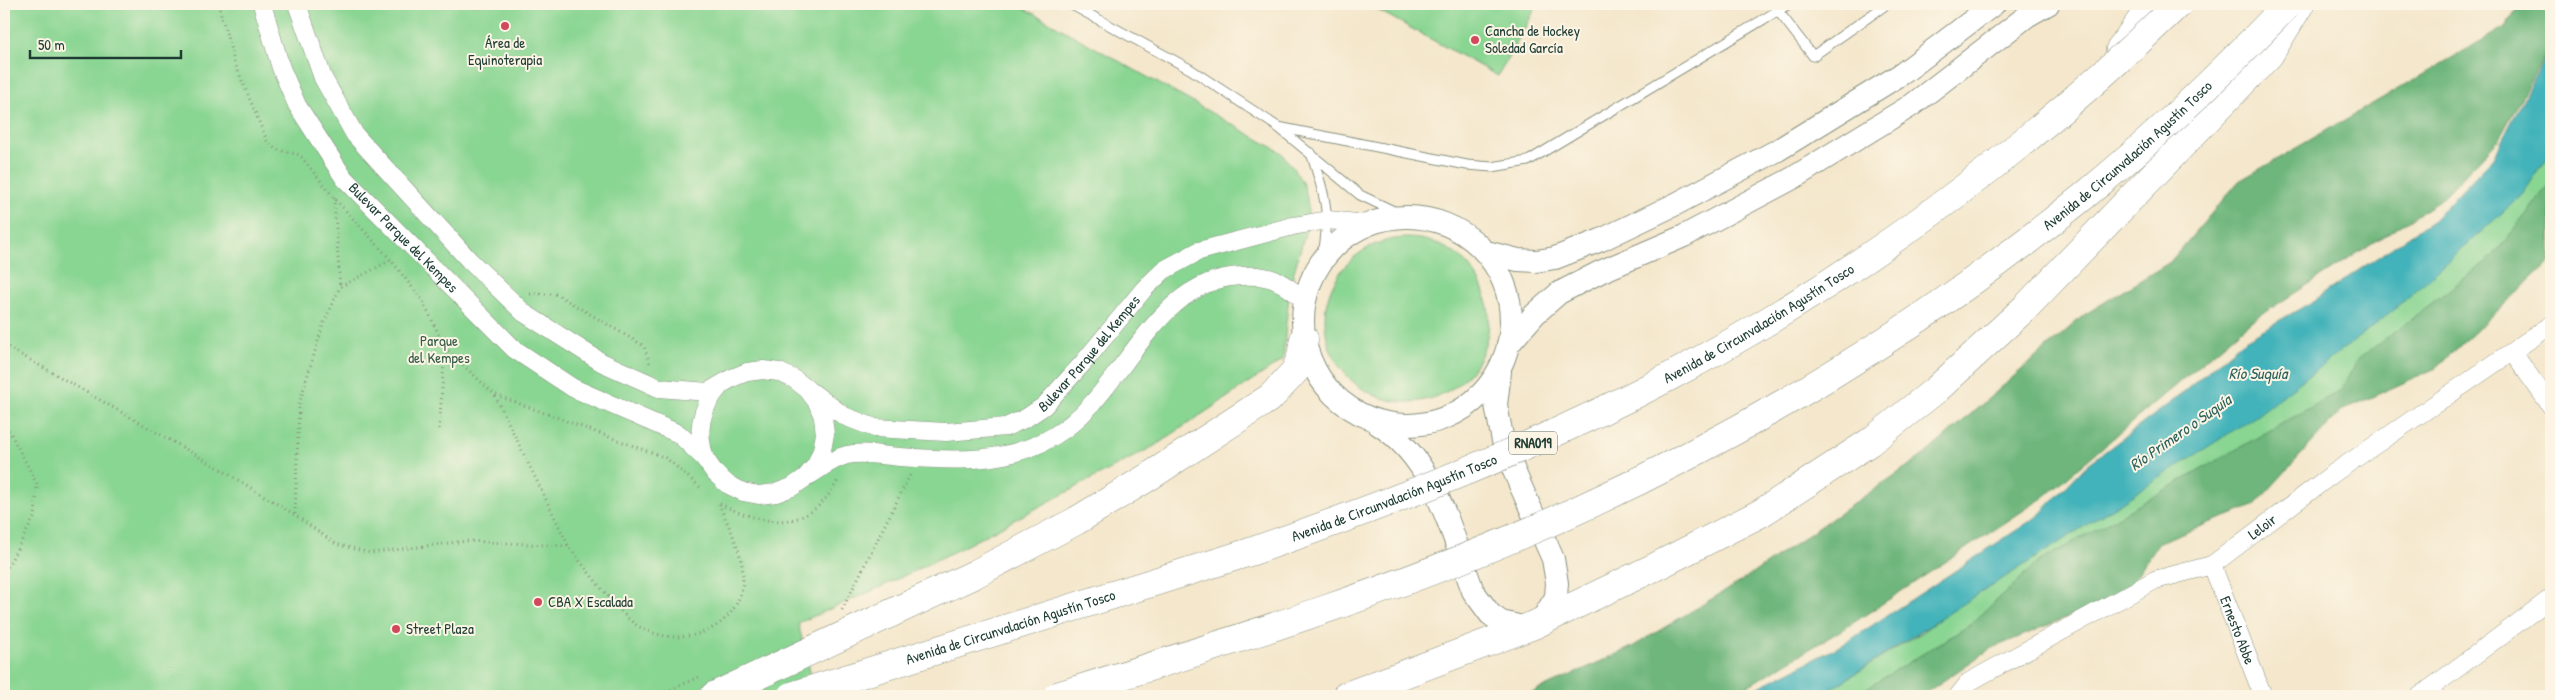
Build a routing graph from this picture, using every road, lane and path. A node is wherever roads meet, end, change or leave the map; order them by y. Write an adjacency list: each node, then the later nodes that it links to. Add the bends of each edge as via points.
1 (218, 4): 17 (path, via 234,61 267,141 274,148 300,155)
2 (262, 4): 41 (street, Bulevar Parque del Kempes, via 281,68 297,106 344,178 514,349 573,388 674,431)
3 (297, 4): 34 (street, Bulevar Parque del Kempes, via 323,78 355,135 470,261 524,313 601,362 666,390 702,393)
4 (1070, 4): 15 (lane, via 1190,69)
5 (1789, 4): 13 (lane)
6 (1888, 4): 13 (lane, via 1813,56)
7 (1994, 4): 21 (street, via 1903,74 1778,150 1676,204 1555,258 1518,260)
8 (2048, 4): 31 (street, via 1912,105 1793,178 1684,236 1560,293 1535,314)
9 (2153, 4): 14 (highway, bridge)
10 (2178, 4): 14 (highway, Avenida de Circunvalación Agustín Tosco / RNA019, bridge)
11 (2288, 4): 54 (highway, Avenida de Circunvalación Agustín Tosco, bridge, via 2194,99 2066,211 1943,303 1762,416 1699,451 1572,512 1444,566 1310,615)
12 (2300, 4): 50 (highway, via 2269,55 2026,307 1905,415 1837,465 1761,513)
13 (1779, 12): 15 (lane, via 1528,160 1492,167 1467,165)
14 (2094, 83): 53 (highway, Avenida de Circunvalación Agustín Tosco / RNA019, bridge, via 1974,181 1807,297 1670,377 1565,428 1482,465 1306,533)
15 (1278, 127): 16 (lane)
16 (1311, 153): 18 (lane, via 1360,195); 19 (lane, via 1326,201)
17 (334, 198): 22 (path); 24 (path)
18 (1402, 215): 20 (street); 21 (street, via 1446,224 1468,236)
19 (1328, 220): 20 (street, Bulevar Parque del Kempes); 23 (lane); 35 (street, Bulevar Parque del Kempes, via 1200,251 1164,270 1044,406 1006,427 946,432 875,428 844,416)
20 (1367, 224): 23 (street, via 1341,240)
21 (1486, 252): 31 (street, via 1499,271 1509,302 1511,325)
22 (391, 260): 24 (path); 30 (path, via 423,301)
23 (1322, 261): 26 (street)
24 (340, 287): 44 (path, via 323,324 299,404)
25 (528, 294): 33 (path, via 556,294 644,346)
26 (1306, 301): 28 (street); 40 (street, via 1280,282 1254,275 1227,276 1201,286 1173,304 1089,406 1055,436 1030,448 997,456 959,460)
27 (2551, 325): 32 (street, Leloir)
28 (1304, 339): 37 (street, via 1309,358 1326,387 1355,412); 51 (highway, via 1295,371 1271,397 1076,521 975,574)
29 (4, 345): 44 (path)
30 (445, 348): 39 (path); 45 (path, via 495,395)
31 (1505, 353): 37 (street, via 1484,393 1471,406 1451,417 1411,427); 50 (street, via 1496,405 1503,441 1556,571 1556,598)
32 (2513, 353): 36 (street); 46 (street, Leloir, via 2334,473)
33 (651, 367)
34 (719, 387): 35 (street, via 747,372 763,370 779,372); 41 (street, via 704,408 700,421 701,447)
35 (807, 389): 42 (street, via 823,417 825,434 816,465)
36 (2551, 406)
37 (1371, 420): 50 (street, via 1394,435 1416,459 1441,504 1480,604 1506,624)
38 (4, 421): 47 (path, via 37,484 35,516)
39 (439, 429)
40 (918, 458): 42 (street, via 847,455); 49 (path)
41 (706, 459): 42 (street, via 727,484 743,492 759,495 776,493)
42 (805, 478)
43 (720, 504): 45 (path, via 741,563 742,589 729,617 707,632 677,636 650,632 638,626)
44 (295, 515): 45 (path, via 336,544 370,553 466,542)
45 (568, 546)
46 (2212, 565): 56 (street, Leloir, via 2155,580 1969,682); 57 (street, Ernesto Abbe)
47 (4, 574)
48 (2551, 598): 58 (street)
49 (841, 612)
50 (1534, 625): 55 (highway)
51 (710, 685): 52 (path)
52 (657, 696)
53 (791, 696)
54 (1057, 696)
55 (1346, 696)
56 (1958, 696)
57 (2263, 696)
58 (2420, 696)

